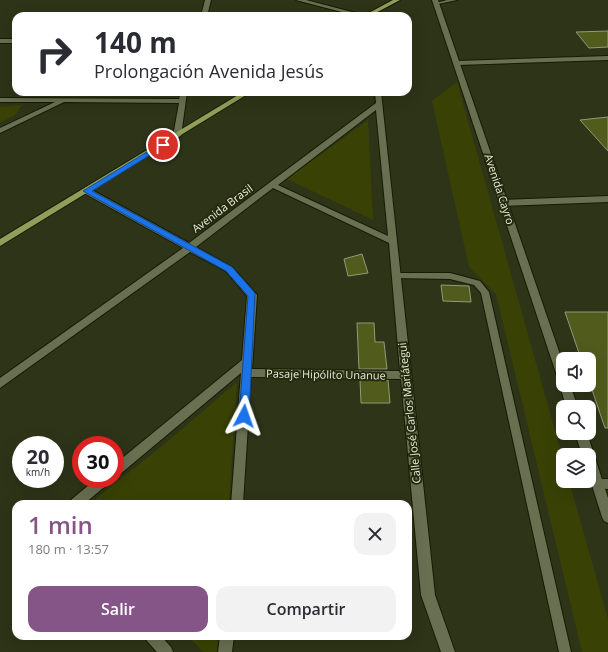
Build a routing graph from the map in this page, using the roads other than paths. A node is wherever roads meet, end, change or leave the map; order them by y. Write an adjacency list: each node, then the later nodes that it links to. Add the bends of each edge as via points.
1 (208, 0): 6 (street)
2 (299, 0): 7 (street)
3 (397, 0): 8 (main road)
4 (455, 0): 5 (lane)
5 (437, 1): 12 (street, Avenida Cayro)
6 (205, 12)
7 (348, 12)
8 (373, 12)
9 (0, 41): 10 (street)
10 (12, 41)
11 (608, 58): 12 (street)
12 (458, 63): 25 (street, Avenida Cayro)
13 (183, 96): 18 (street)
14 (242, 96): 21 (main road)
15 (378, 96): 19 (street, Calle José Carlos Mariátegui)
16 (0, 100): 17 (street)
17 (64, 100): 18 (street); 20 (street)
18 (182, 101): 21 (street)
19 (379, 104): 22 (street, Avenida Brasil); 26 (street, Calle José Carlos Mariátegui)
20 (0, 131)
21 (177, 136): 23 (main road)
22 (272, 185): 26 (street); 28 (street, Avenida Brasil)
23 (87, 191): 27 (main road); 28 (street)
24 (608, 199): 25 (street)
25 (504, 203): 30 (street, Avenida Cayro)
26 (393, 242): 29 (street, Calle José Carlos Mariátegui)
27 (0, 243)
28 (189, 248): 31 (street, via 229,269 252,296); 34 (street, Avenida Brasil)
29 (397, 276): 33 (street, Calle José Carlos Mariátegui); 47 (lane, via 450,276 477,283 485,292)
30 (556, 358)
31 (248, 361): 32 (street); 35 (street)
32 (248, 373): 33 (street, Pasaje Hipólito Unanue); 40 (street)
33 (405, 375): 46 (street, Calle José Carlos Mariátegui, via 428,595)
34 (0, 384)
35 (124, 464)
36 (596, 470): 37 (street)
37 (603, 484): 41 (street)
38 (94, 488): 39 (street)
39 (80, 500)
40 (237, 500)
41 (608, 517)
42 (156, 640): 44 (street)
43 (227, 640): 45 (street)
44 (166, 652)
45 (226, 652)
46 (448, 652)
47 (565, 652)

